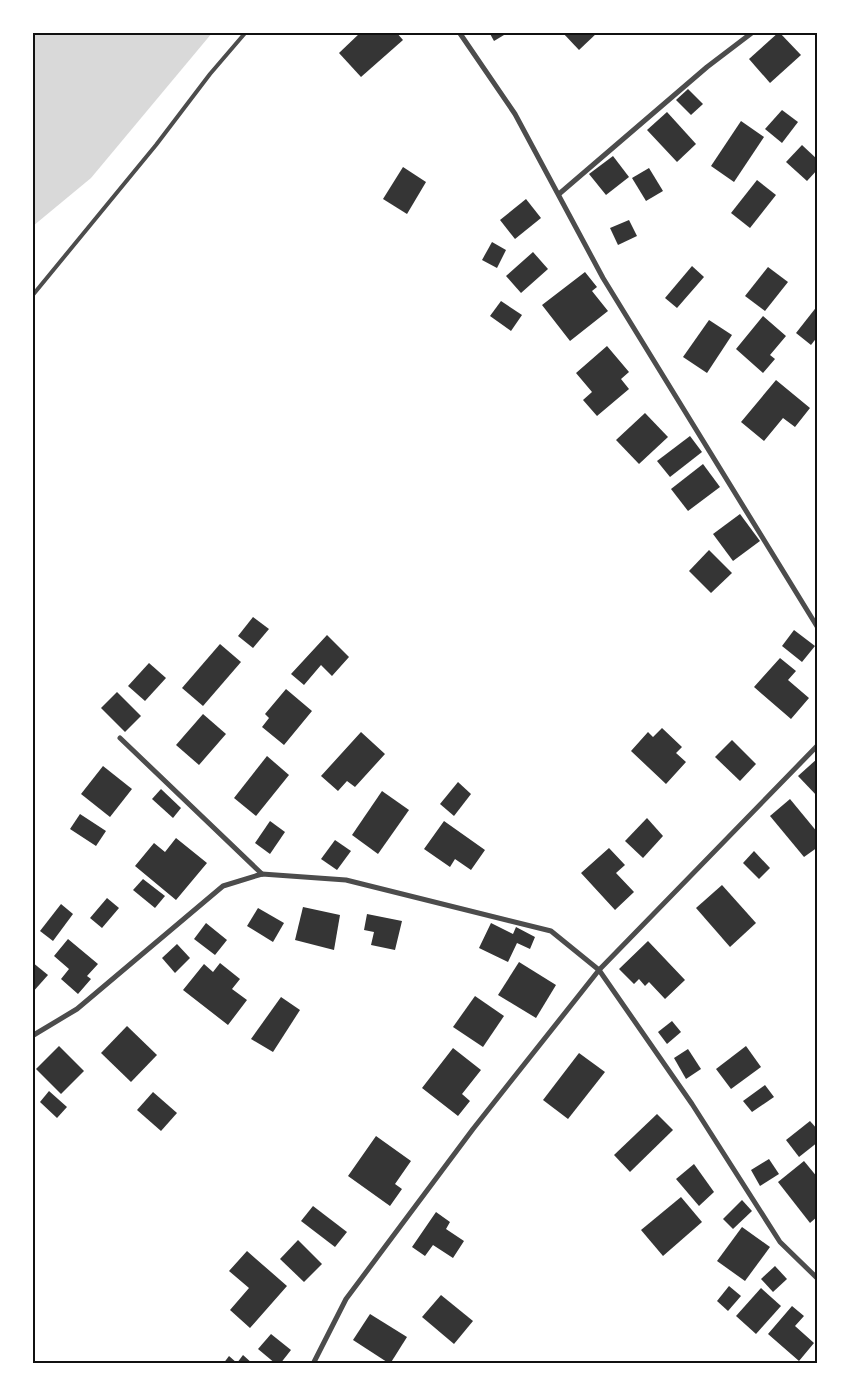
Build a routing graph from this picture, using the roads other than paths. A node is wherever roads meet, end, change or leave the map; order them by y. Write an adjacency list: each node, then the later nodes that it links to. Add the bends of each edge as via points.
1 (246, 32): 5 (lane)
2 (459, 32): 4 (street, via 515,114)
3 (753, 32): 4 (street, via 707,67)
4 (559, 194): 6 (street, via 603,278)
5 (32, 296)
6 (818, 628)
7 (120, 738): 9 (street)
8 (818, 745): 10 (street)
9 (262, 874): 10 (street, via 346,880 551,931); 11 (street, via 224,886 77,1009)
10 (599, 970): 12 (street, via 692,1104 780,1242); 13 (street, via 467,1137 346,1299)
11 (32, 1036)
12 (818, 1279)
13 (313, 1364)

